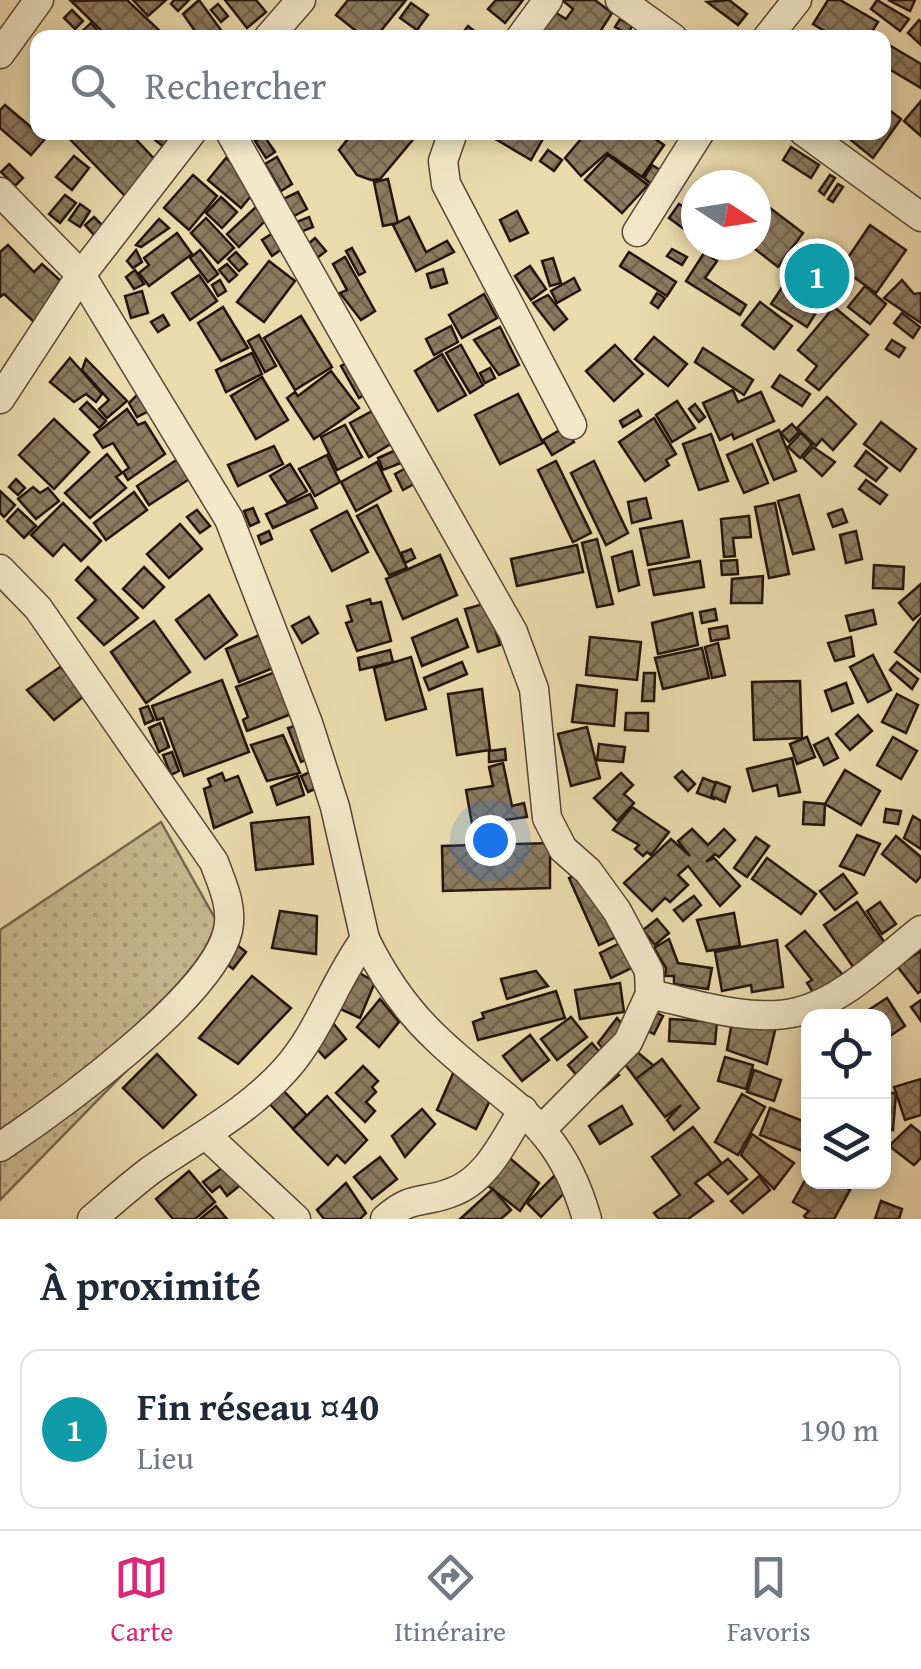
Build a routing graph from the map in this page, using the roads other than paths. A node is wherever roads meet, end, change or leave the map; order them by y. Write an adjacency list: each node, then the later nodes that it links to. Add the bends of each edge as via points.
1 (39, 0): 8 (street)
2 (548, 0): 5 (street)
3 (620, 0): 6 (street)
4 (797, 0): 7 (street)
5 (526, 30)
6 (661, 30)
7 (773, 30)
8 (0, 54)
9 (186, 140): 17 (street)
10 (235, 140): 23 (street, via 513,632 534,689 547,818 563,849 617,911 649,972)
11 (450, 140): 19 (street, via 446,184)
12 (695, 140): 16 (street)
13 (815, 140): 15 (street)
14 (4, 196): 17 (street)
15 (921, 217)
16 (637, 232)
17 (81, 275): 18 (street); 22 (street, via 230,518 313,740)
18 (0, 399)
19 (572, 425)
20 (0, 570): 26 (street, via 38,608 214,862 229,904 228,932 190,991 124,1054)
21 (921, 930): 23 (street, via 832,998 797,1012 717,1010)
22 (364, 939): 24 (street, via 417,1020); 25 (street, via 310,1038 284,1071)
23 (650, 994): 24 (street, via 628,1042)
24 (533, 1119): 29 (street, via 471,1182 450,1194 404,1202); 30 (street, via 563,1157)
25 (206, 1135): 27 (street); 28 (street)
26 (0, 1146)
27 (92, 1219)
28 (296, 1219)
29 (385, 1219)
30 (586, 1219)

